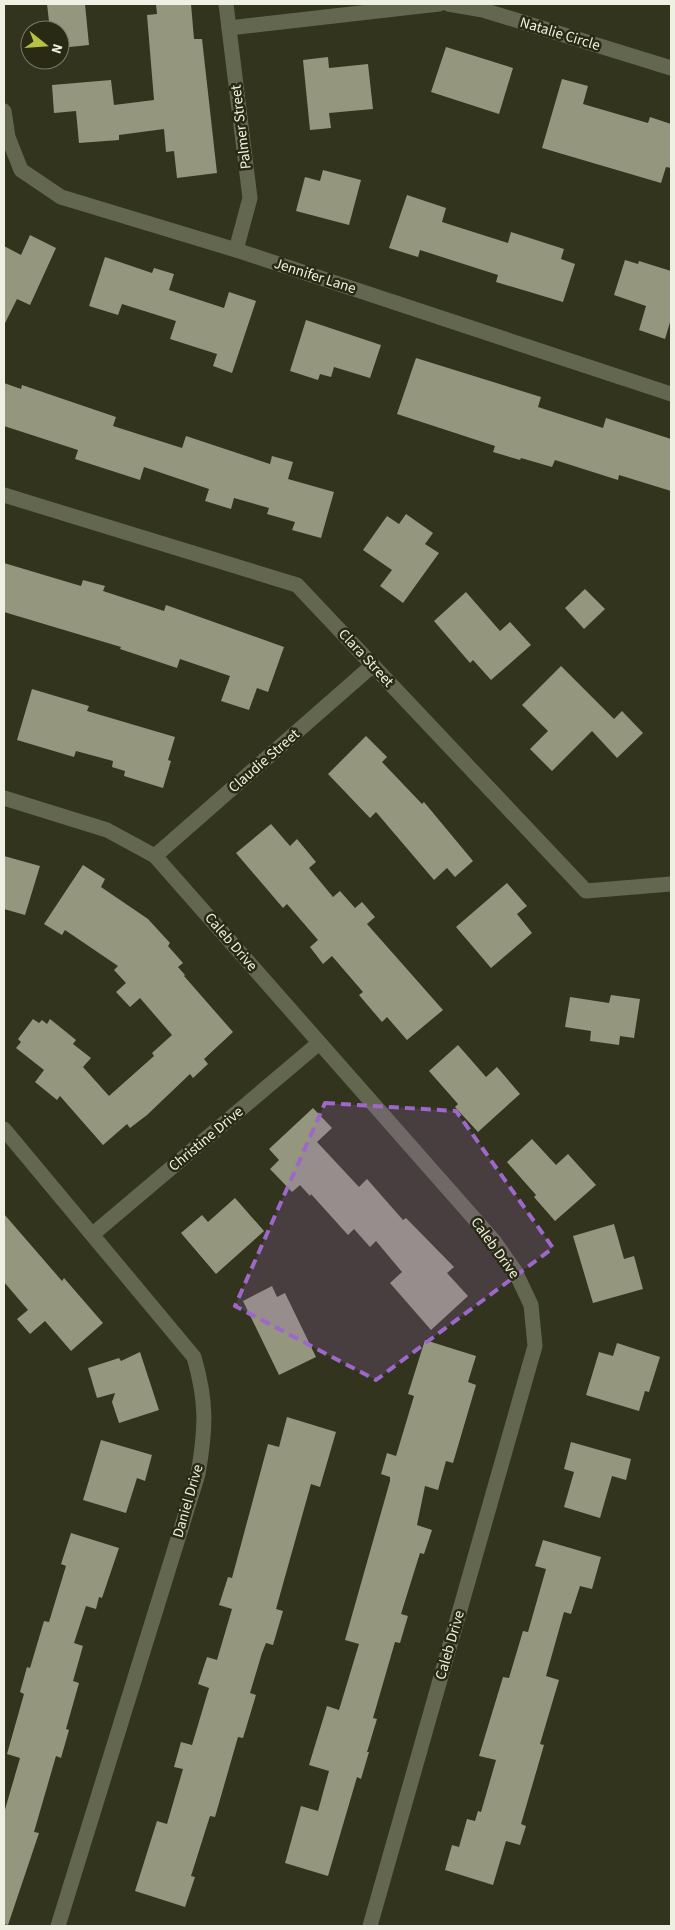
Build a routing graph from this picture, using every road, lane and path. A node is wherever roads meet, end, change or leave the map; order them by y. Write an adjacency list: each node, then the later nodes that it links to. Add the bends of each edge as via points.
1 (226, 4): 4 (street, Palmer Street)
2 (440, 4): 4 (street)
3 (448, 4): 5 (street, Natalie Circle, via 483,10)
4 (229, 28): 7 (street, Palmer Street, via 250,198)
5 (671, 68)
6 (4, 111): 7 (street, Jennifer Lane, via 8,137 21,170 61,196)
7 (236, 250): 8 (street, Jennifer Lane)
8 (671, 394)
9 (4, 495): 10 (street, Clara Street, via 297,585)
10 (373, 666): 12 (street, Claudie Street); 13 (street, Clara Street, via 586,891)
11 (4, 798): 12 (street, Caleb Drive, via 107,830)
12 (155, 856): 14 (street, Caleb Drive)
13 (671, 884)
14 (319, 1043): 16 (street, Christine Drive); 18 (street, Caleb Drive, via 494,1240 515,1270 532,1305 535,1346)
15 (4, 1129): 16 (street, Daniel Drive)
16 (92, 1234): 17 (street, Daniel Drive, via 194,1356 203,1386 205,1432 198,1474)
17 (58, 1926)
18 (370, 1926)

